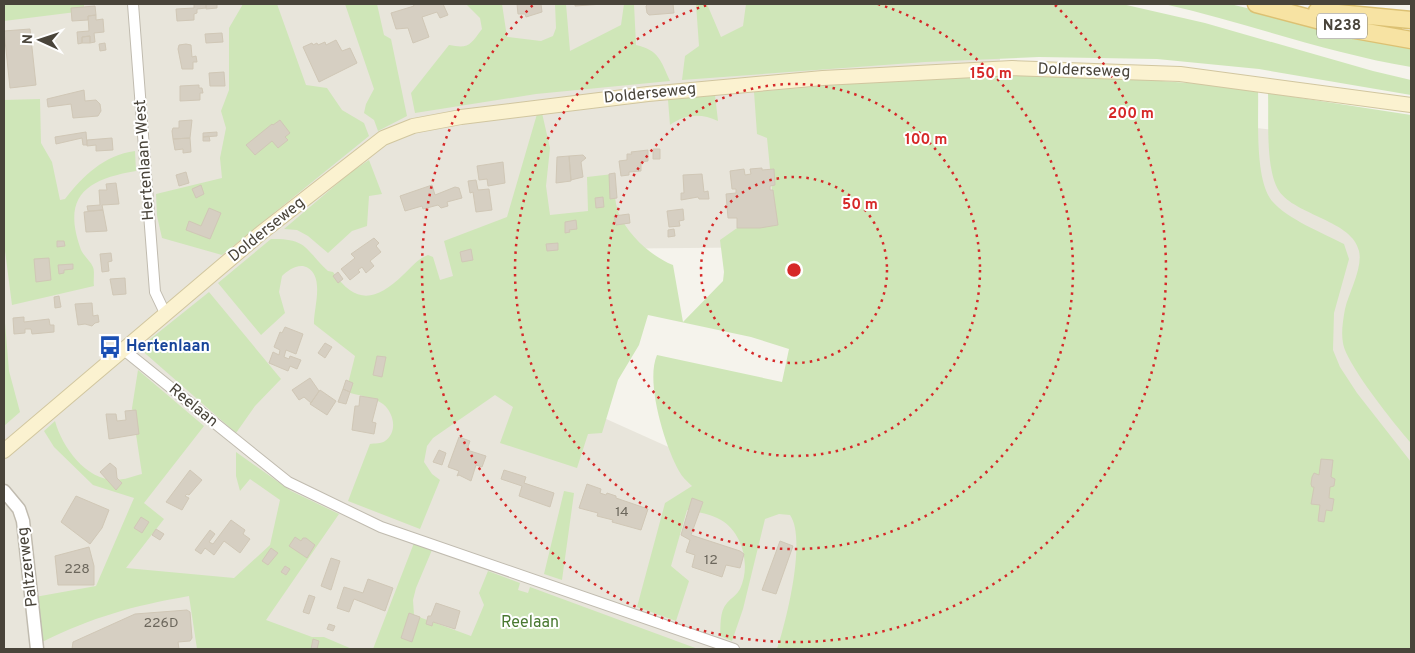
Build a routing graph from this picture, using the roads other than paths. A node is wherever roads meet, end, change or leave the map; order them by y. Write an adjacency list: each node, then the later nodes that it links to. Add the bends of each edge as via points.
1 (133, 4): 7 (street, Hertenlaan-West, via 155,292)
2 (1256, 4): 3 (main road, N238)
3 (1274, 8): 4 (main road, N238); 5 (main road, N238, via 1355,30)
4 (1411, 20)
5 (1411, 40)
6 (1411, 105): 7 (main road, Dolderseweg, via 1180,74 1012,68 823,78 648,94 461,117 413,126 383,138)
7 (165, 313): 8 (main road, Dolderseweg)
8 (124, 350): 9 (main road, Dolderseweg); 12 (street, Reelaan, via 288,482 381,527)
9 (4, 452)
10 (4, 491): 11 (street, Paltzerweg, via 19,509 23,521)
11 (37, 649)
12 (734, 649)

